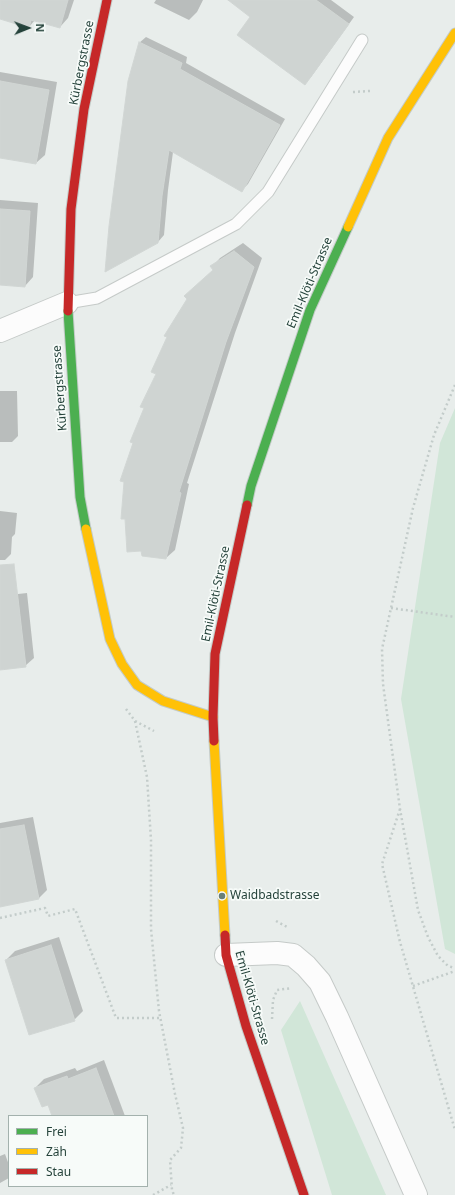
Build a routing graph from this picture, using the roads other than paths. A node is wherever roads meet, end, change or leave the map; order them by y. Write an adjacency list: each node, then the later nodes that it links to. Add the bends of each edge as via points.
1 (107, 0): 4 (street, Kürbergstrasse, via 84,109 72,209)
2 (455, 34): 6 (street, Emil-Klöti-Strasse, via 388,138 310,310 251,486 215,654)
3 (362, 40): 4 (lane, via 268,192 236,224 97,298)
4 (67, 303): 5 (street); 6 (street, Kürbergstrasse, via 80,497 110,639 122,664 137,685 163,701)
5 (0, 331)
6 (213, 717): 7 (street, Emil-Klöti-Strasse)
7 (226, 955): 8 (street, Emil-Klöti-Strasse, via 246,1026); 9 (street, via 293,955 320,982)
8 (304, 1195)
9 (416, 1195)

